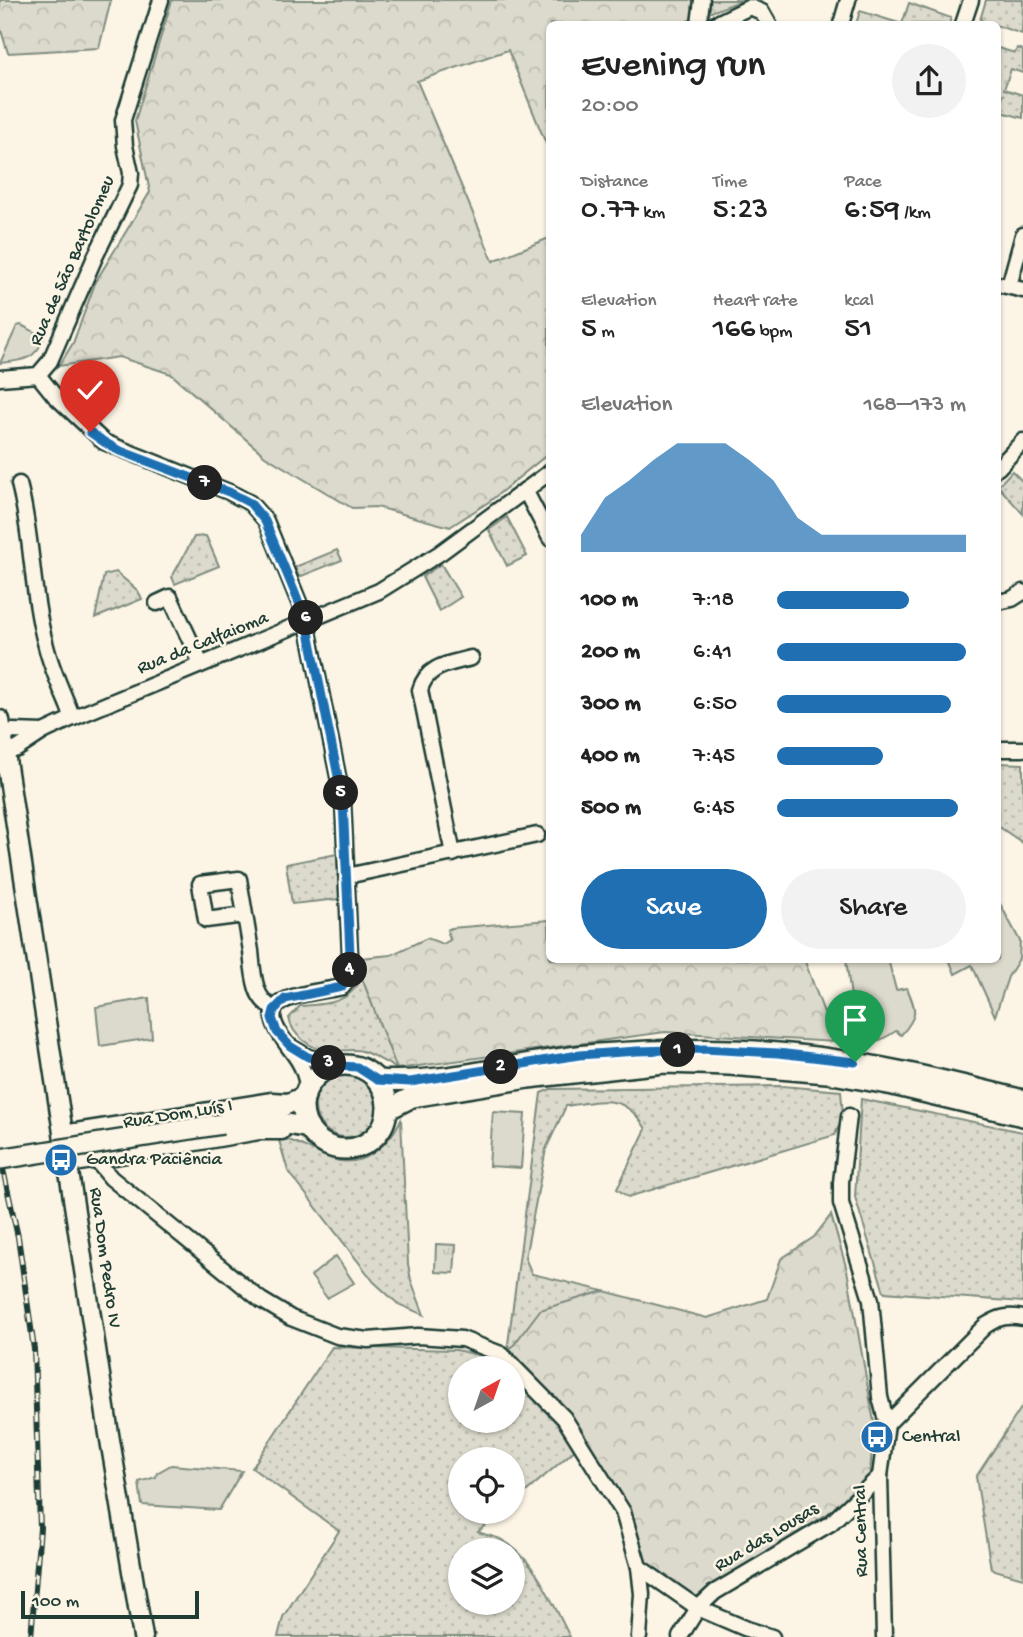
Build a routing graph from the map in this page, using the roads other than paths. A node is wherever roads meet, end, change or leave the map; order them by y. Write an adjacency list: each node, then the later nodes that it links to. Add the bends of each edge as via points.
1 (161, 0): 12 (street, Rua de São Bartolomeu, via 123,120 130,185 50,360)
2 (702, 0): 5 (street)
3 (848, 0): 8 (street)
4 (971, 0): 9 (street)
5 (699, 21)
6 (721, 21): 7 (street, via 750,7 762,12)
7 (767, 21)
8 (842, 21)
9 (964, 21)
10 (1023, 235): 11 (street)
11 (1010, 286)
12 (38, 375): 13 (street, Rua de São Bartolomeu); 23 (street, via 104,442 250,503 265,521)
13 (0, 378)
14 (1023, 440): 15 (street)
15 (1001, 465)
16 (546, 475): 18 (street, Rua da Calfaioma)
17 (19, 484): 26 (street, via 45,646)
18 (525, 490): 19 (street); 23 (street, Rua da Calfaioma, via 400,579)
19 (546, 530)
20 (1023, 592): 21 (street)
21 (1001, 601)
22 (157, 603): 25 (street, via 170,597)
23 (307, 622): 25 (street, Rua da Calfaioma); 34 (street, via 343,801)
24 (471, 659): 33 (street, via 437,667 423,678 420,690)
25 (201, 664): 26 (street, Rua da Calfaioma)
26 (73, 718): 28 (street, Rua da Calfaioma)
27 (2, 727): 28 (street, Rua da Calfaioma); 31 (street, Rua Dom Pedro IV)
28 (43, 732): 31 (street, Rua da Calfaioma)
29 (1001, 749): 30 (street)
30 (1023, 749)
31 (7, 752): 47 (street, Rua Dom Pedro IV)
32 (537, 835): 33 (street)
33 (453, 854): 34 (street)
34 (347, 876): 36 (street, via 351,976 342,987 285,999)
35 (245, 915): 36 (street, via 257,989)
36 (274, 1010): 37 (street, via 277,1032)
37 (290, 1046): 38 (street, via 308,1057); 40 (street, via 301,1065)
38 (340, 1066): 39 (main road, via 364,1070); 40 (main road, Rua Dom Luís I, via 318,1075)
39 (377, 1080): 41 (main road, via 410,1082 579,1055 704,1049 855,1062); 42 (main road)
40 (302, 1095): 45 (main road, Rua Dom Luís I); 46 (main road); 47 (street, Rua Dom Luís I)
41 (1023, 1100)
42 (387, 1110): 44 (main road, via 412,1097 664,1063 827,1073); 46 (main road, Rua Dom Luís I, via 379,1133 359,1147 334,1147)
43 (849, 1115): 52 (street, via 841,1203 871,1300)
44 (1023, 1116)
45 (230, 1123): 46 (main road, Rua Dom Luís I, via 282,1123); 48 (main road, bridge)
46 (312, 1131): 49 (street, Rua Dom Luís I, via 258,1132)
47 (63, 1133): 50 (street, Rua Dom Pedro IV)
48 (0, 1159)
49 (96, 1160): 50 (street, Rua Dom Luís I); 54 (street, via 111,1178 261,1300 291,1318 337,1336 462,1339 501,1354 564,1418 624,1512)
50 (69, 1164): 56 (street, Rua Dom Pedro IV)
51 (1023, 1318): 52 (street, via 1007,1315 985,1326)
52 (887, 1424): 53 (street, Rua Central)
53 (880, 1476): 55 (street, Rua das Lousas, via 831,1523 715,1592); 60 (street, Rua Central)
54 (639, 1567): 55 (street); 57 (street)
55 (698, 1608): 58 (street, Rua das Lousas); 59 (street)
56 (143, 1637)
57 (639, 1637)
58 (680, 1637)
59 (772, 1637)
60 (884, 1637)

